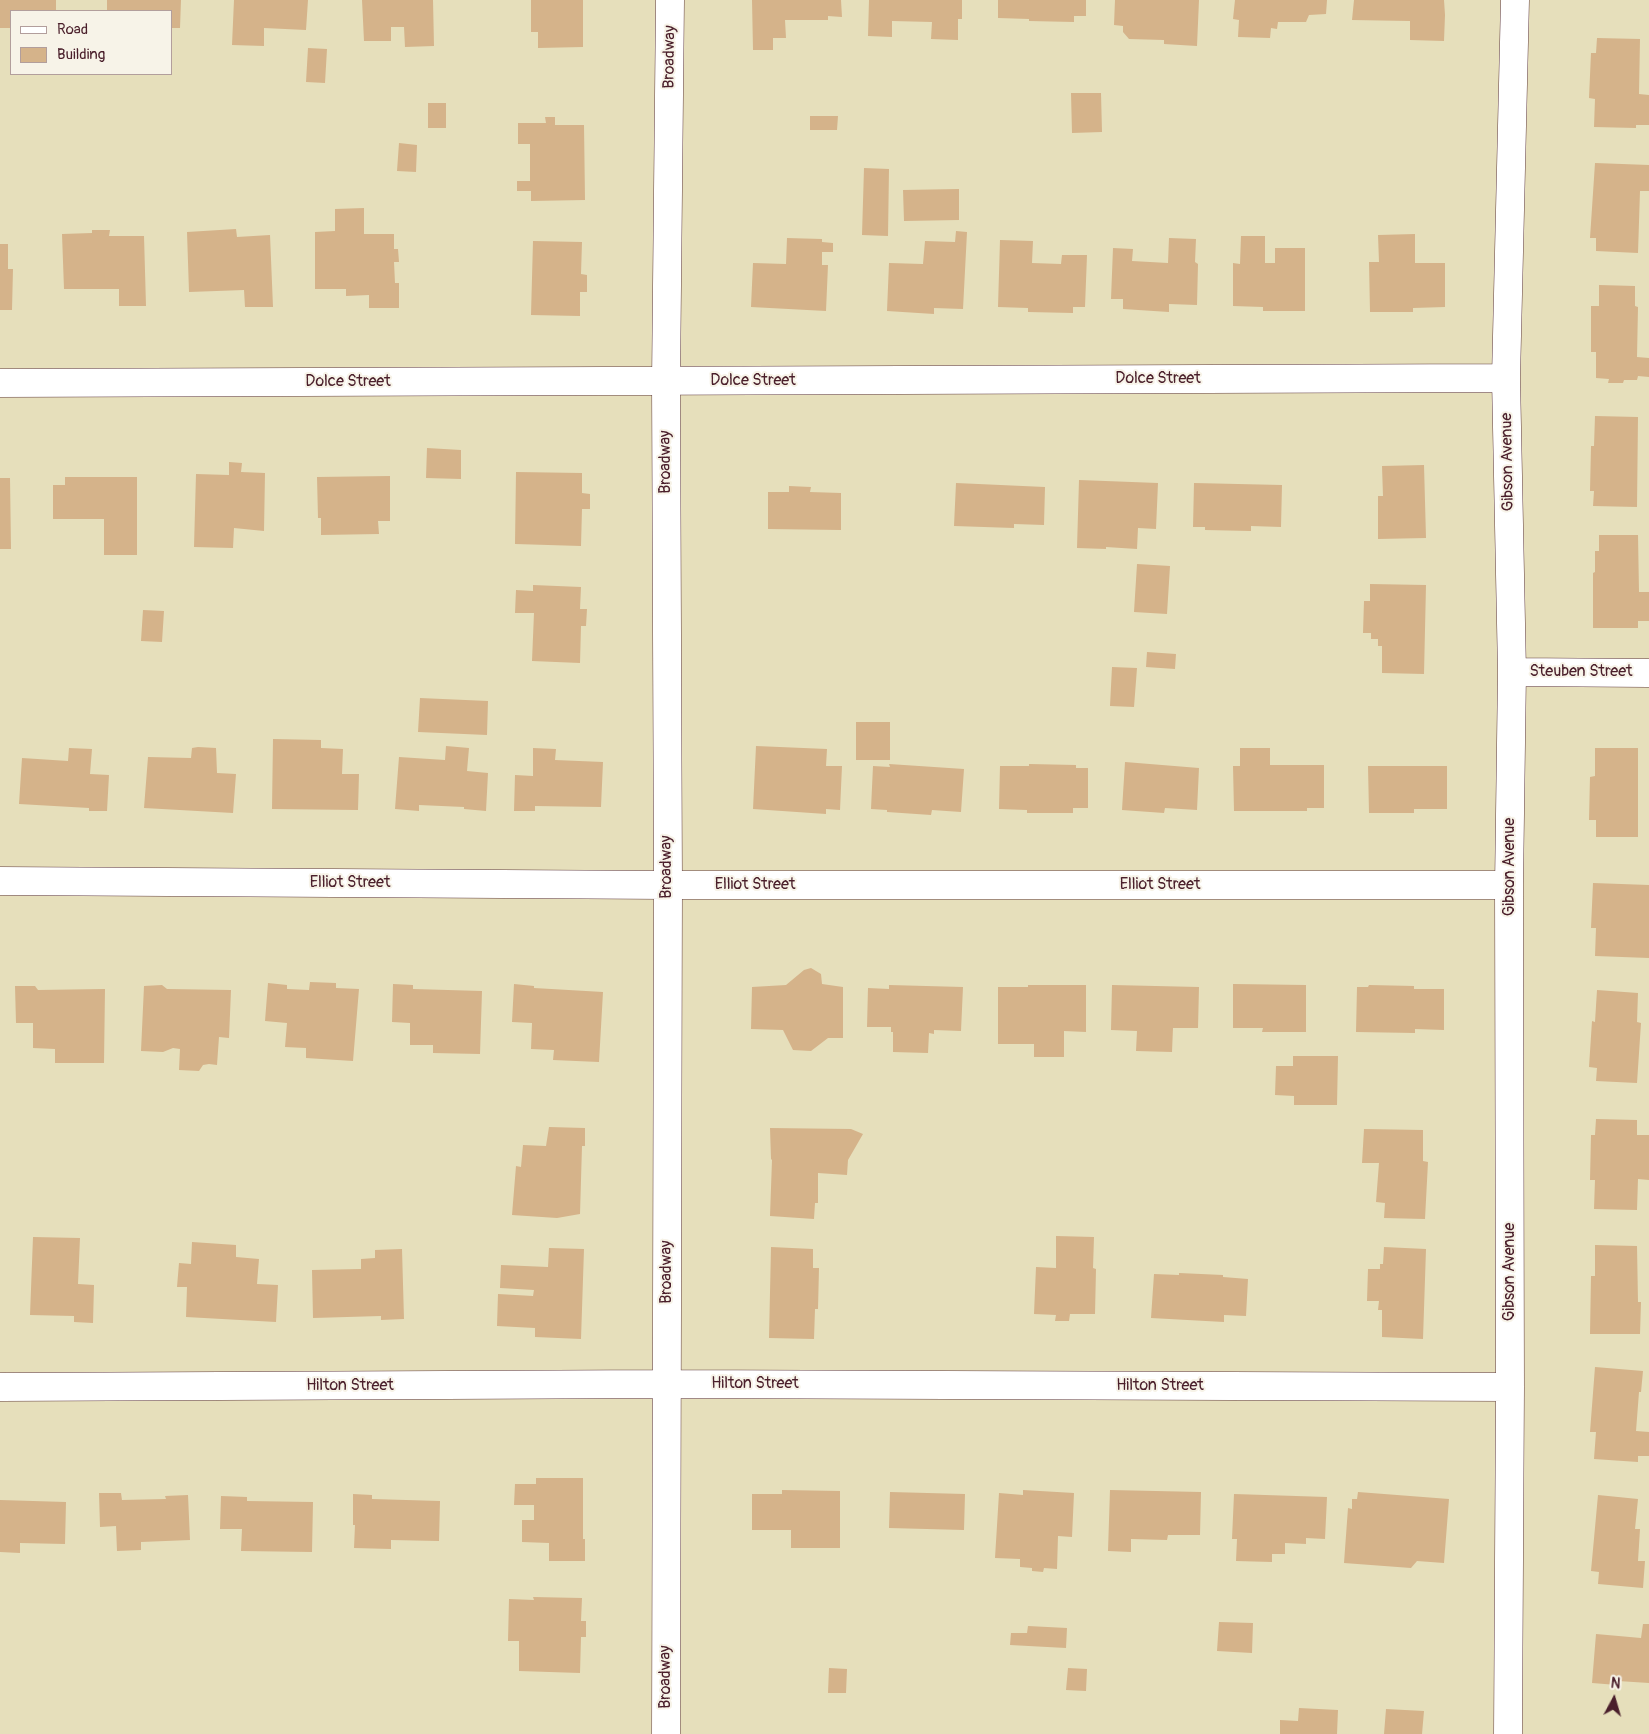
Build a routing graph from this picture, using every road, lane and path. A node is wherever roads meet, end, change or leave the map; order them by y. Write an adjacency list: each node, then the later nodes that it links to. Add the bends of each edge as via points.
1 (670, 0): 4 (street, Broadway)
2 (1515, 0): 3 (street, Gibson Avenue)
3 (1506, 378): 4 (street, Dolce Street); 6 (street, Gibson Avenue)
4 (666, 381): 5 (street, Dolce Street); 9 (street, Broadway)
5 (0, 383)
6 (1512, 672): 7 (street, Steuben Street); 10 (street, Gibson Avenue)
7 (1649, 673)
8 (0, 881): 9 (street, Elliot Street)
9 (668, 885): 10 (street, Elliot Street); 11 (street, Broadway)
10 (1510, 885): 13 (street, Gibson Avenue)
11 (667, 1384): 12 (street, Hilton Street); 13 (street, Hilton Street); 14 (street, Broadway)
12 (0, 1387)
13 (1510, 1387): 15 (street, Gibson Avenue)
14 (666, 1734)
15 (1508, 1734)

